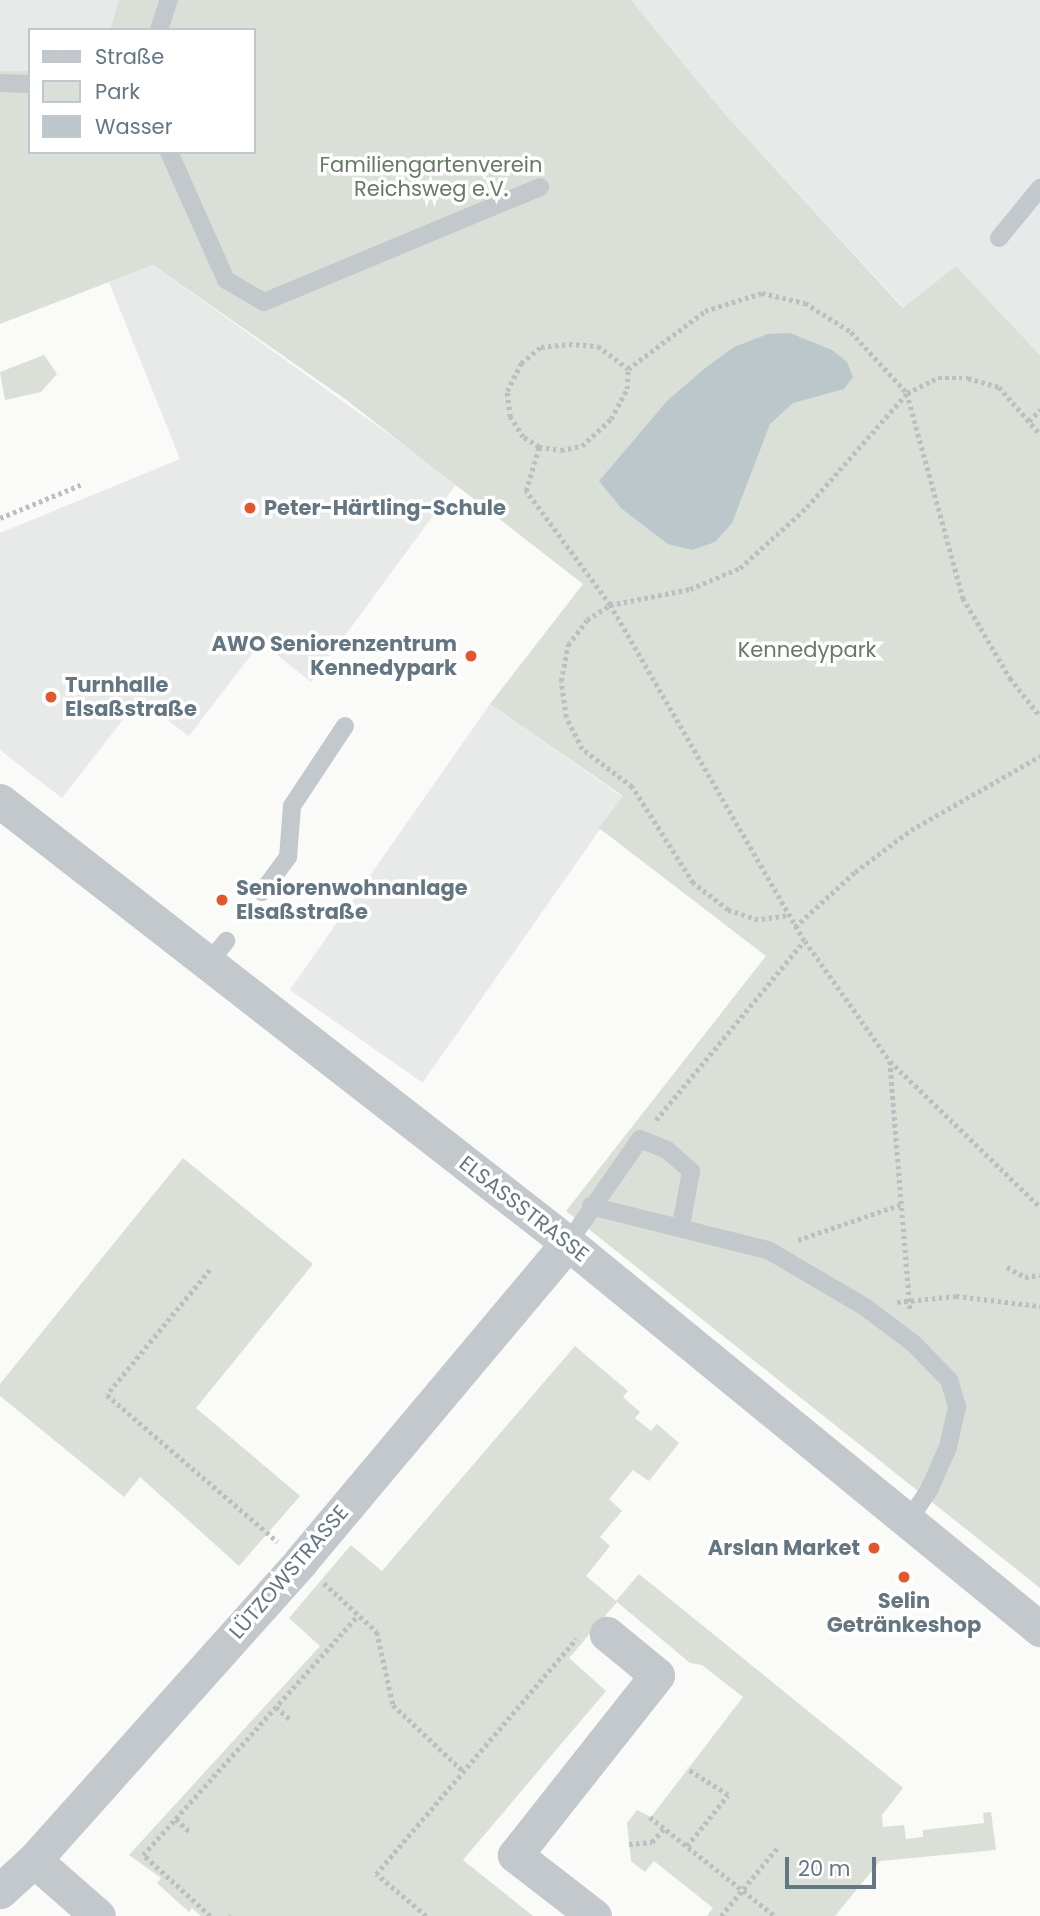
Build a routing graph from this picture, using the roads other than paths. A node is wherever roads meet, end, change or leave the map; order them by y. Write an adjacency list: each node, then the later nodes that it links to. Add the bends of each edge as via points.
1 (169, 0): 2 (lane)
2 (160, 28)
3 (0, 83): 4 (lane)
4 (28, 84)
5 (170, 154): 6 (lane, via 226,280 264,302)
6 (540, 187)
7 (1040, 188): 8 (lane)
8 (999, 238)
9 (345, 726): 11 (lane, via 292,806 288,858)
10 (0, 801): 14 (street, ELSASSSTRASSE, via 218,951)
11 (262, 892)
12 (591, 1206): 13 (lane); 13 (lane, via 640,1139 667,1150 691,1171); 14 (lane)
13 (681, 1226): 15 (lane, via 768,1250 865,1307 913,1343 949,1380 957,1407 943,1458)
14 (568, 1243): 15 (street, ELSASSSTRASSE); 18 (street, LÜTZOWSTRASSE, via 300,1561)
15 (909, 1520): 16 (street, ELSASSSTRASSE)
16 (1040, 1629)
17 (592, 1635): 21 (street, via 657,1675 515,1855)
18 (34, 1860): 19 (street, LÜTZOWSTRASSE); 20 (street)
19 (0, 1892)
20 (98, 1916)
21 (594, 1916)

